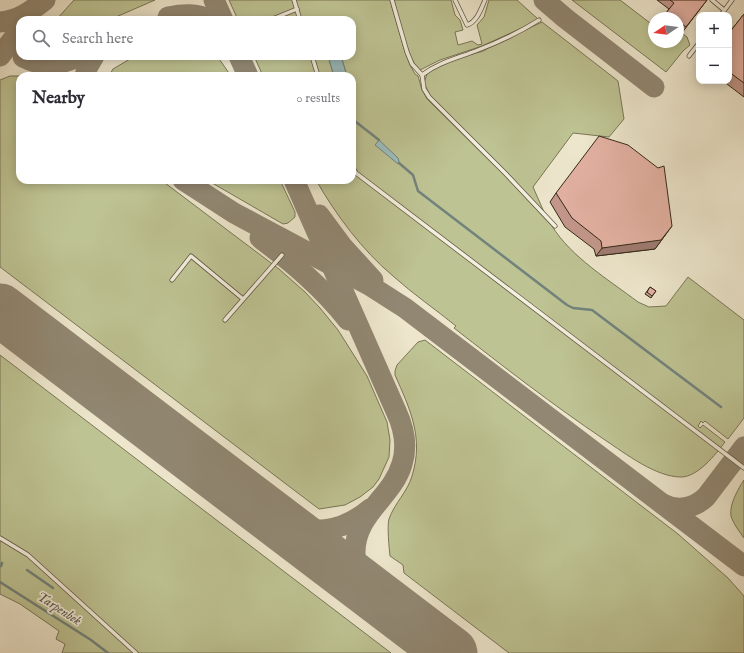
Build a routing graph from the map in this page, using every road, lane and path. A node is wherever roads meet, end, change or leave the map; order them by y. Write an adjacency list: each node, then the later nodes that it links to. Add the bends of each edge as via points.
1 (294, 0): 7 (lane)
2 (392, 0): 16 (lane, via 407,52 412,64)
3 (455, 0): 4 (lane, via 467,25 472,24)
4 (485, 0)
5 (712, 0): 8 (lane)
6 (732, 0): 8 (lane)
7 (297, 9): 9 (lane); 10 (lane)
8 (724, 10)
9 (280, 16)
10 (299, 16)
11 (539, 20): 16 (lane, via 486,47 441,62)
12 (696, 47): 13 (lane)
13 (689, 56)
14 (313, 60): 15 (lane)
15 (317, 72)
16 (422, 75): 18 (lane, via 424,89 429,97)
17 (356, 173): 23 (lane)
18 (555, 226)
19 (282, 255): 21 (lane)
20 (172, 280): 21 (lane, via 191,256)
21 (243, 299): 22 (lane)
22 (225, 320)
23 (744, 468)
24 (0, 538): 25 (lane, via 28,555)
25 (136, 653)

